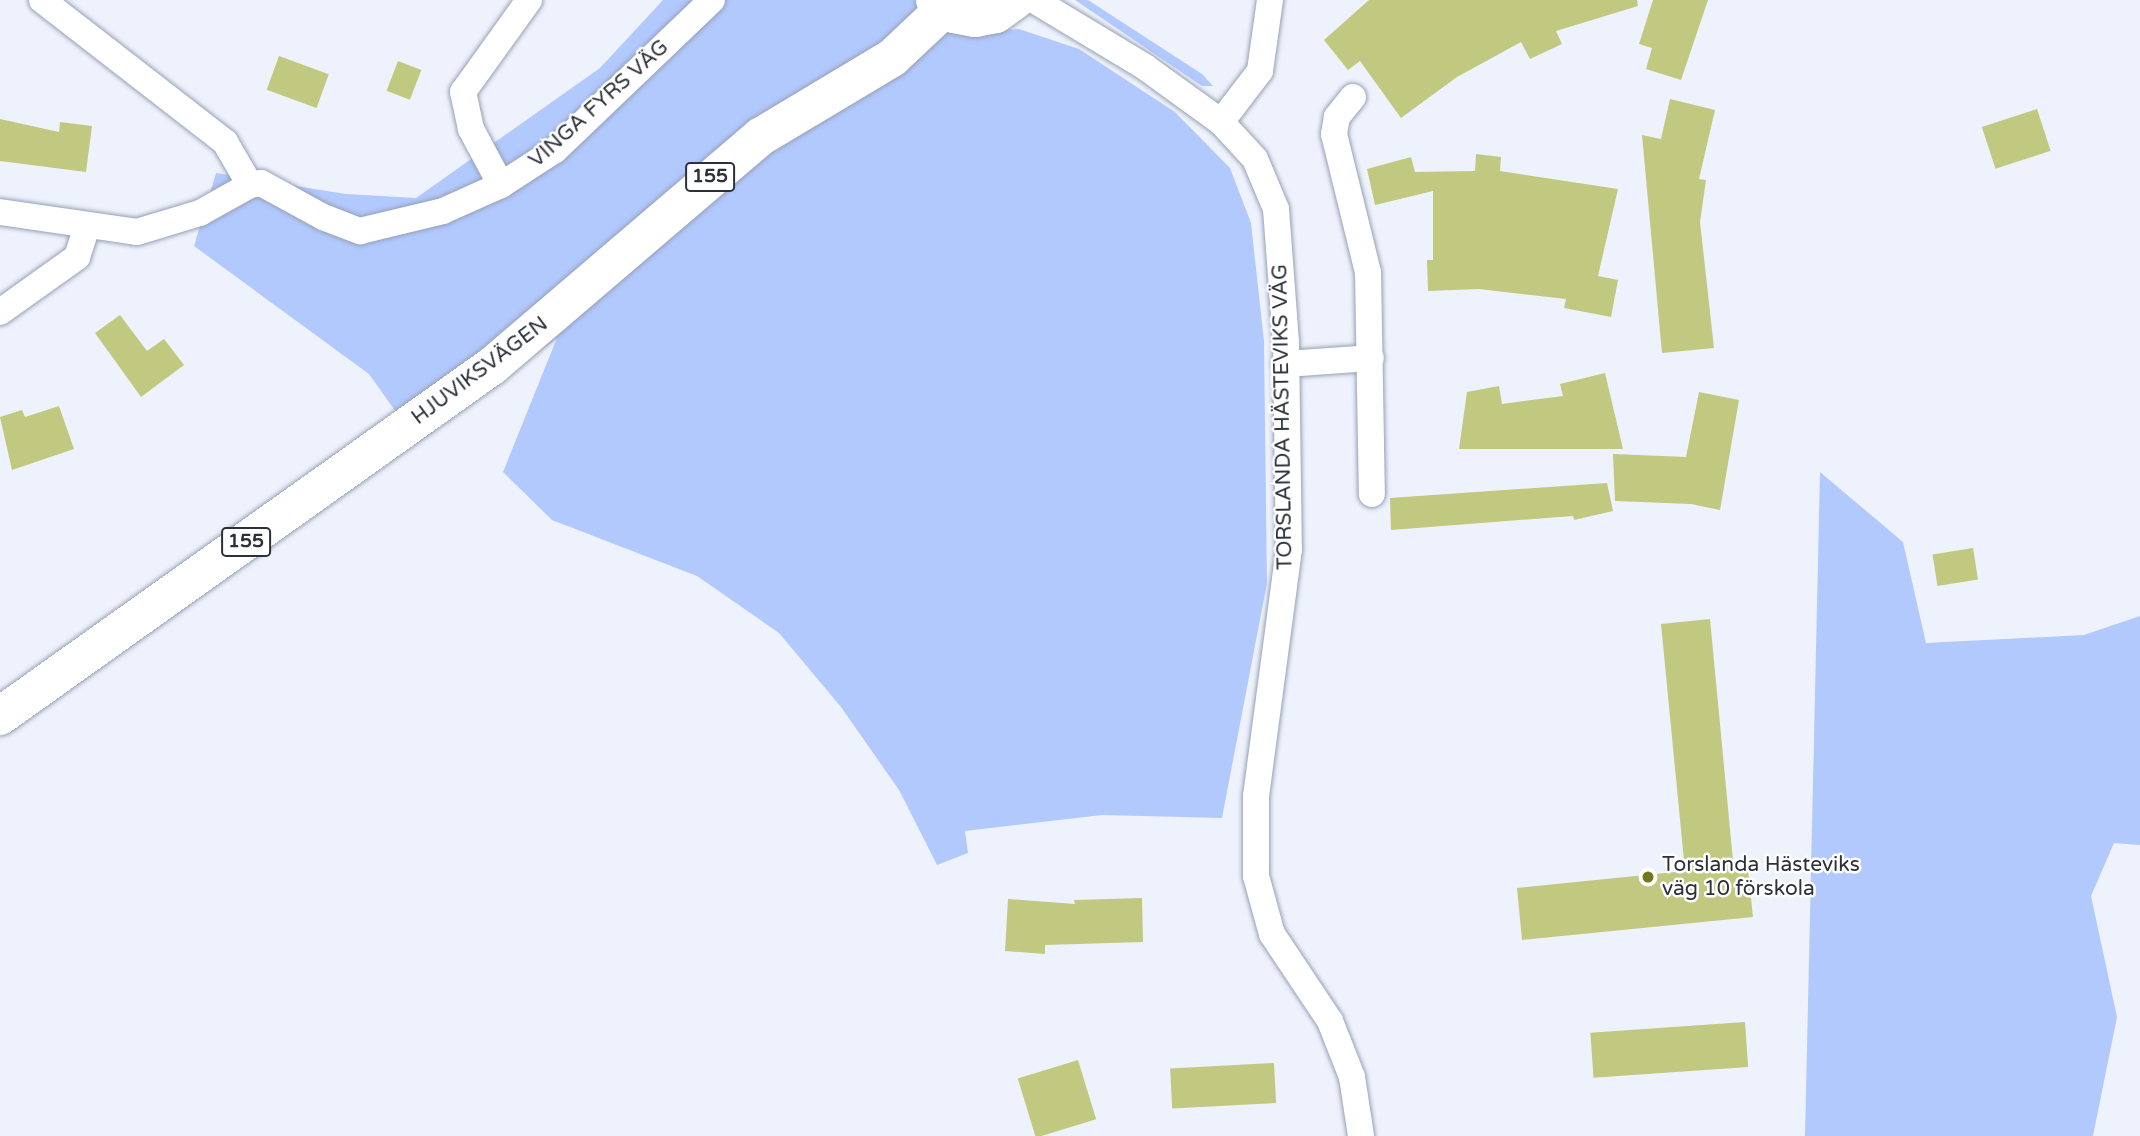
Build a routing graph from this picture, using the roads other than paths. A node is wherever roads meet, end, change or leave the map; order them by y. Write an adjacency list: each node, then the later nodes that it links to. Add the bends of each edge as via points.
1 (42, 0): 10 (street, via 225,142)
2 (528, 0): 11 (street, via 463,92 471,129)
3 (712, 0): 11 (street, VINGA FYRS VÄG, via 555,150)
4 (1015, 0): 7 (main road, HJUVIKSVÄGEN / 155, via 986,17 964,17)
5 (1034, 0): 9 (street, TORSLANDA HÄSTEVIKS VÄG, via 1145,67)
6 (1270, 0): 9 (street, via 1260,71)
7 (939, 4): 18 (main road, HJUVIKSVÄGEN / 155, via 892,58 760,137 492,366)
8 (1353, 97): 15 (street, via 1337,117 1334,134 1364,243)
9 (1221, 122): 16 (street, TORSLANDA HÄSTEVIKS VÄG, via 1255,159 1276,209)
10 (250, 184): 11 (street, VINGA FYRS VÄG, via 269,185 323,218 360,231 443,211); 13 (street, via 200,213 159,228 118,232)
11 (501, 186)
12 (0, 212): 13 (street)
13 (87, 226): 14 (street, via 77,257)
14 (0, 312)
15 (1371, 358): 16 (street); 17 (street)
16 (1285, 363): 19 (street, TORSLANDA HÄSTEVIKS VÄG, via 1289,549 1256,797 1256,876 1272,934 1330,1021 1352,1077)
17 (1372, 494)
18 (0, 716)
19 (1361, 1136)

